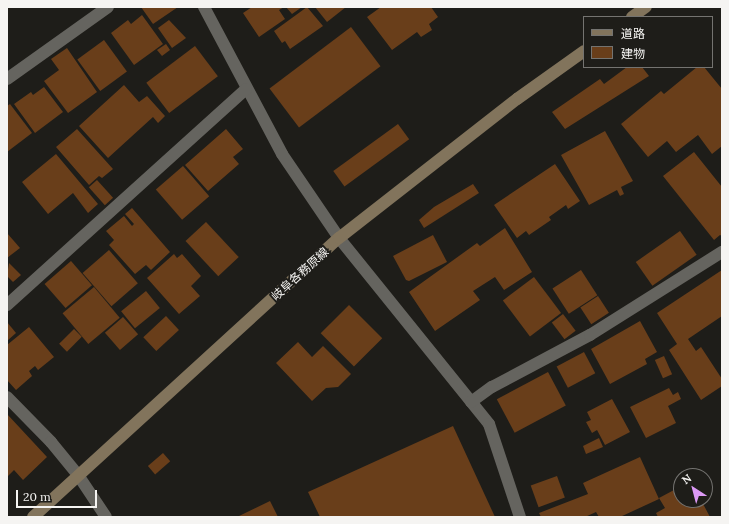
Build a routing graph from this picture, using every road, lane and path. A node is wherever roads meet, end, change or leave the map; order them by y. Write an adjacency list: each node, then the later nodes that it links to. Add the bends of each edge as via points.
1 (108, 7): 6 (street)
2 (204, 7): 7 (street)
3 (646, 7): 4 (main road)
4 (633, 16)
5 (583, 52): 8 (main road, 岐阜各務原線, via 517,99)
6 (7, 79)
7 (246, 89): 8 (street, via 282,154); 10 (street)
8 (339, 238): 12 (street); 13 (main road, 岐阜各務原線)
9 (722, 252): 12 (street, via 590,335 492,387)
10 (7, 305)
11 (7, 397): 13 (street, via 51,442)
12 (471, 402): 16 (street, via 489,424)
13 (78, 475): 14 (main road, 岐阜各務原線); 15 (street)
14 (33, 517)
15 (106, 517)
16 (520, 517)

